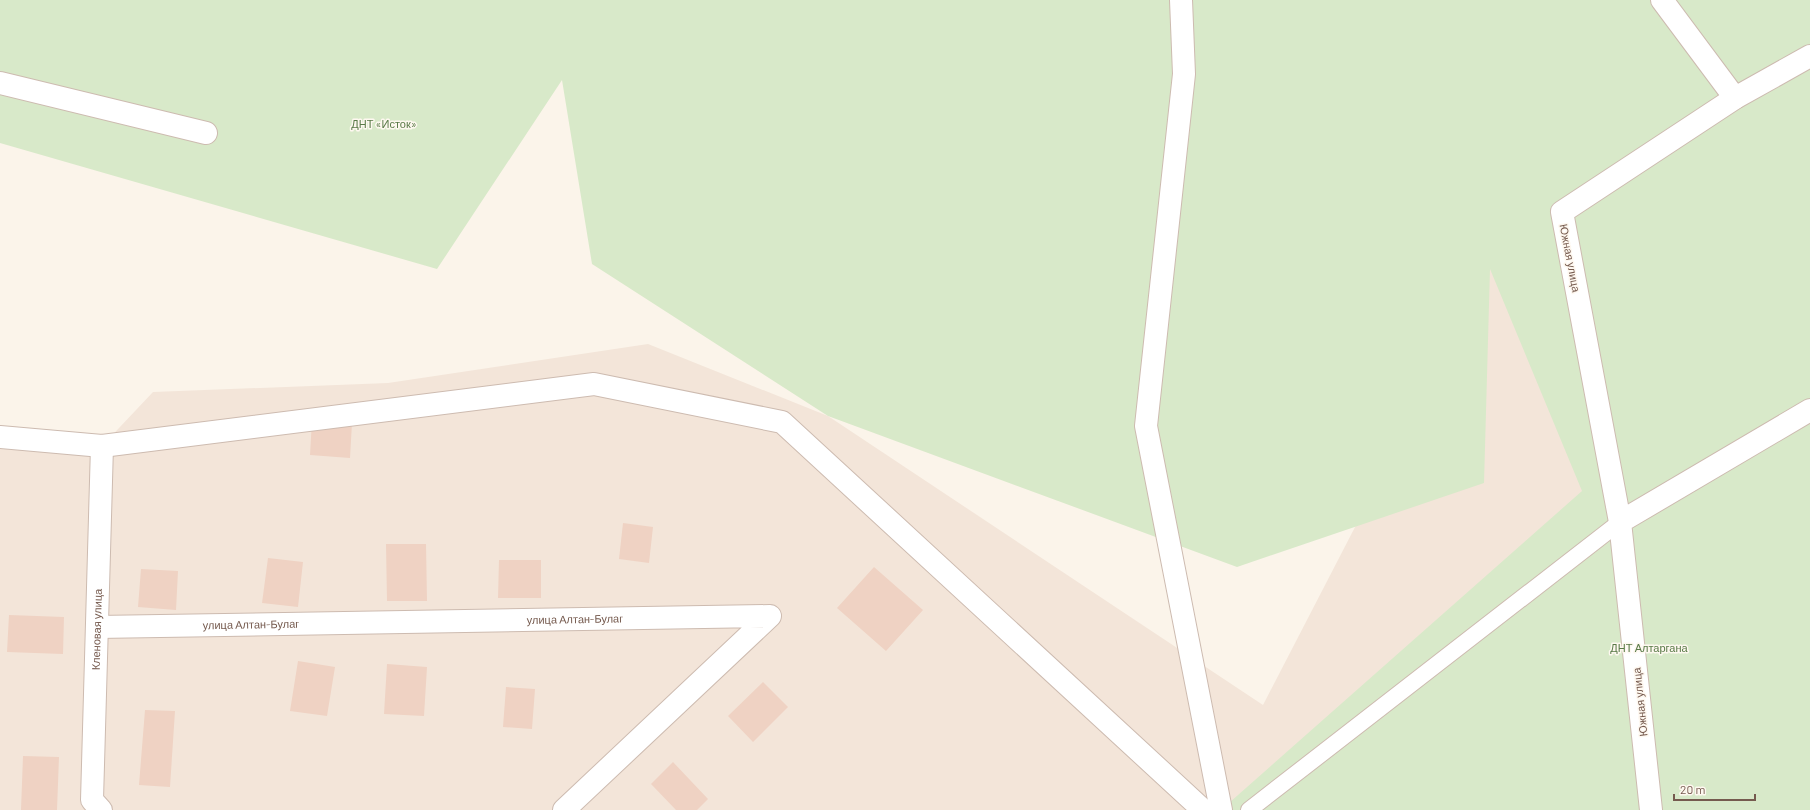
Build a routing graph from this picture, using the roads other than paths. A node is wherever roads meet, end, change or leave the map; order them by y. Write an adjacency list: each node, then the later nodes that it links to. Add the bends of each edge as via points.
1 (1181, 0): 15 (street, via 1184,74 1146,426)
2 (1662, 0): 5 (street)
3 (1810, 56): 5 (street, Южная улица)
4 (0, 83): 6 (street)
5 (1735, 98): 10 (street, Южная улица, via 1562,212)
6 (206, 133)
7 (1810, 410): 10 (street)
8 (0, 437): 9 (street)
9 (102, 446): 11 (street, Кленовая улица); 14 (street, via 594,384 782,422)
10 (1620, 522): 16 (lane); 17 (street, Южная улица)
11 (97, 627): 12 (street, Кленовая улица, via 92,800); 13 (street, улица Алтан-Булаг, via 770,616)
12 (101, 810)
13 (564, 810)
14 (1204, 810)
15 (1221, 810)
16 (1249, 810)
17 (1652, 810)

